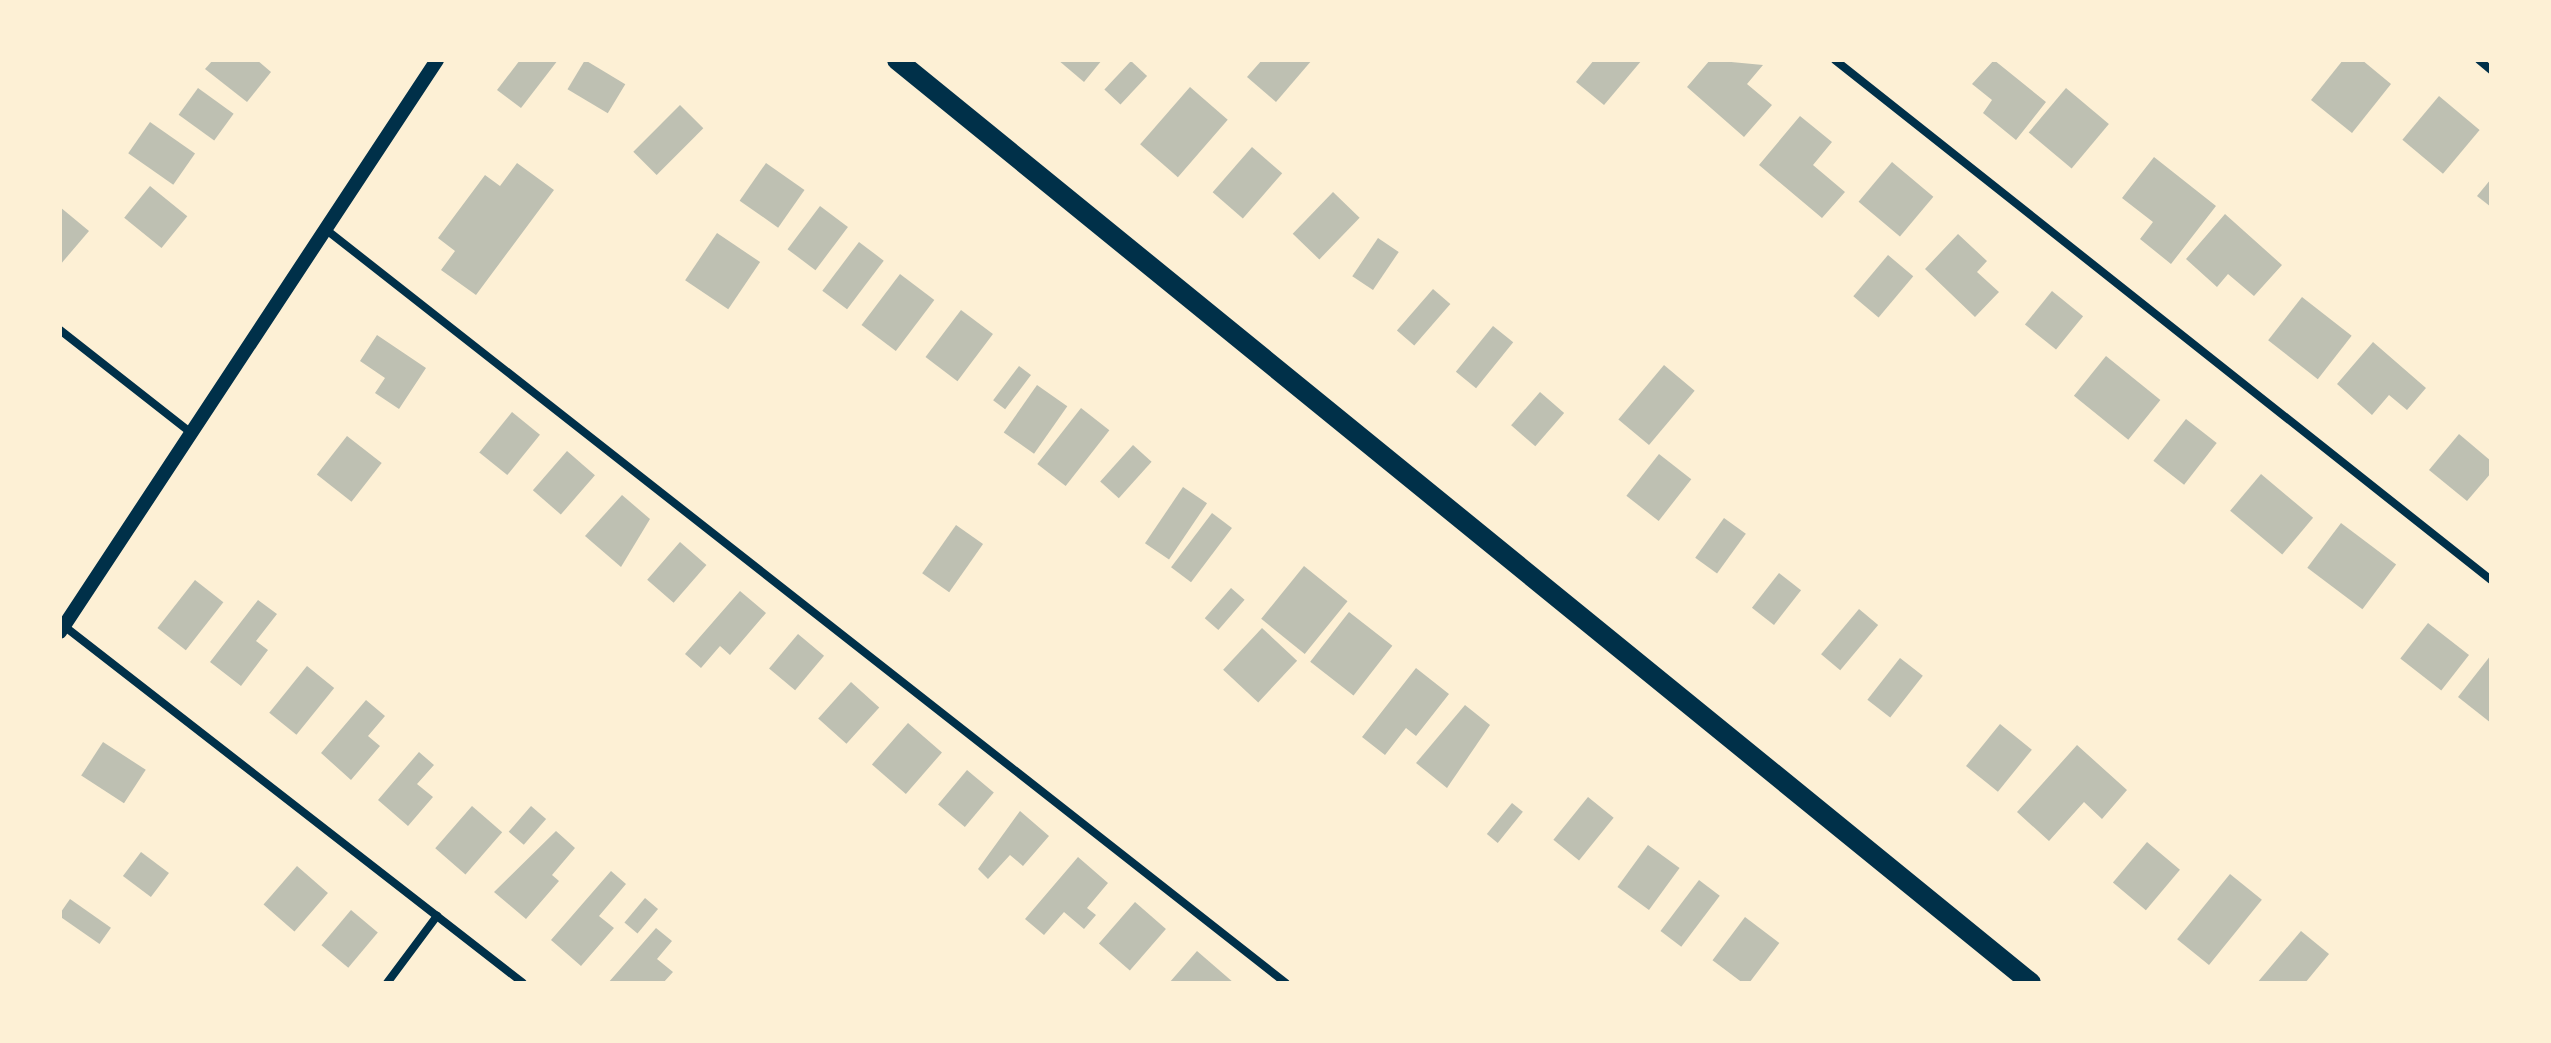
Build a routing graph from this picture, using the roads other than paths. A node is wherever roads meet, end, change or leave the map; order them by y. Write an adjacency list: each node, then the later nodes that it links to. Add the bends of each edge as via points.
1 (437, 60): 6 (street)
2 (897, 60): 15 (main road)
3 (1835, 60): 9 (street)
4 (2479, 60): 5 (street)
5 (2491, 70)
6 (323, 227): 8 (street); 14 (street)
7 (60, 330): 8 (street)
8 (190, 432): 10 (street)
9 (2491, 580)
10 (62, 629): 11 (street)
11 (437, 916): 12 (street); 13 (street)
12 (387, 983)
13 (523, 983)
14 (1286, 983)
15 (2031, 983)

